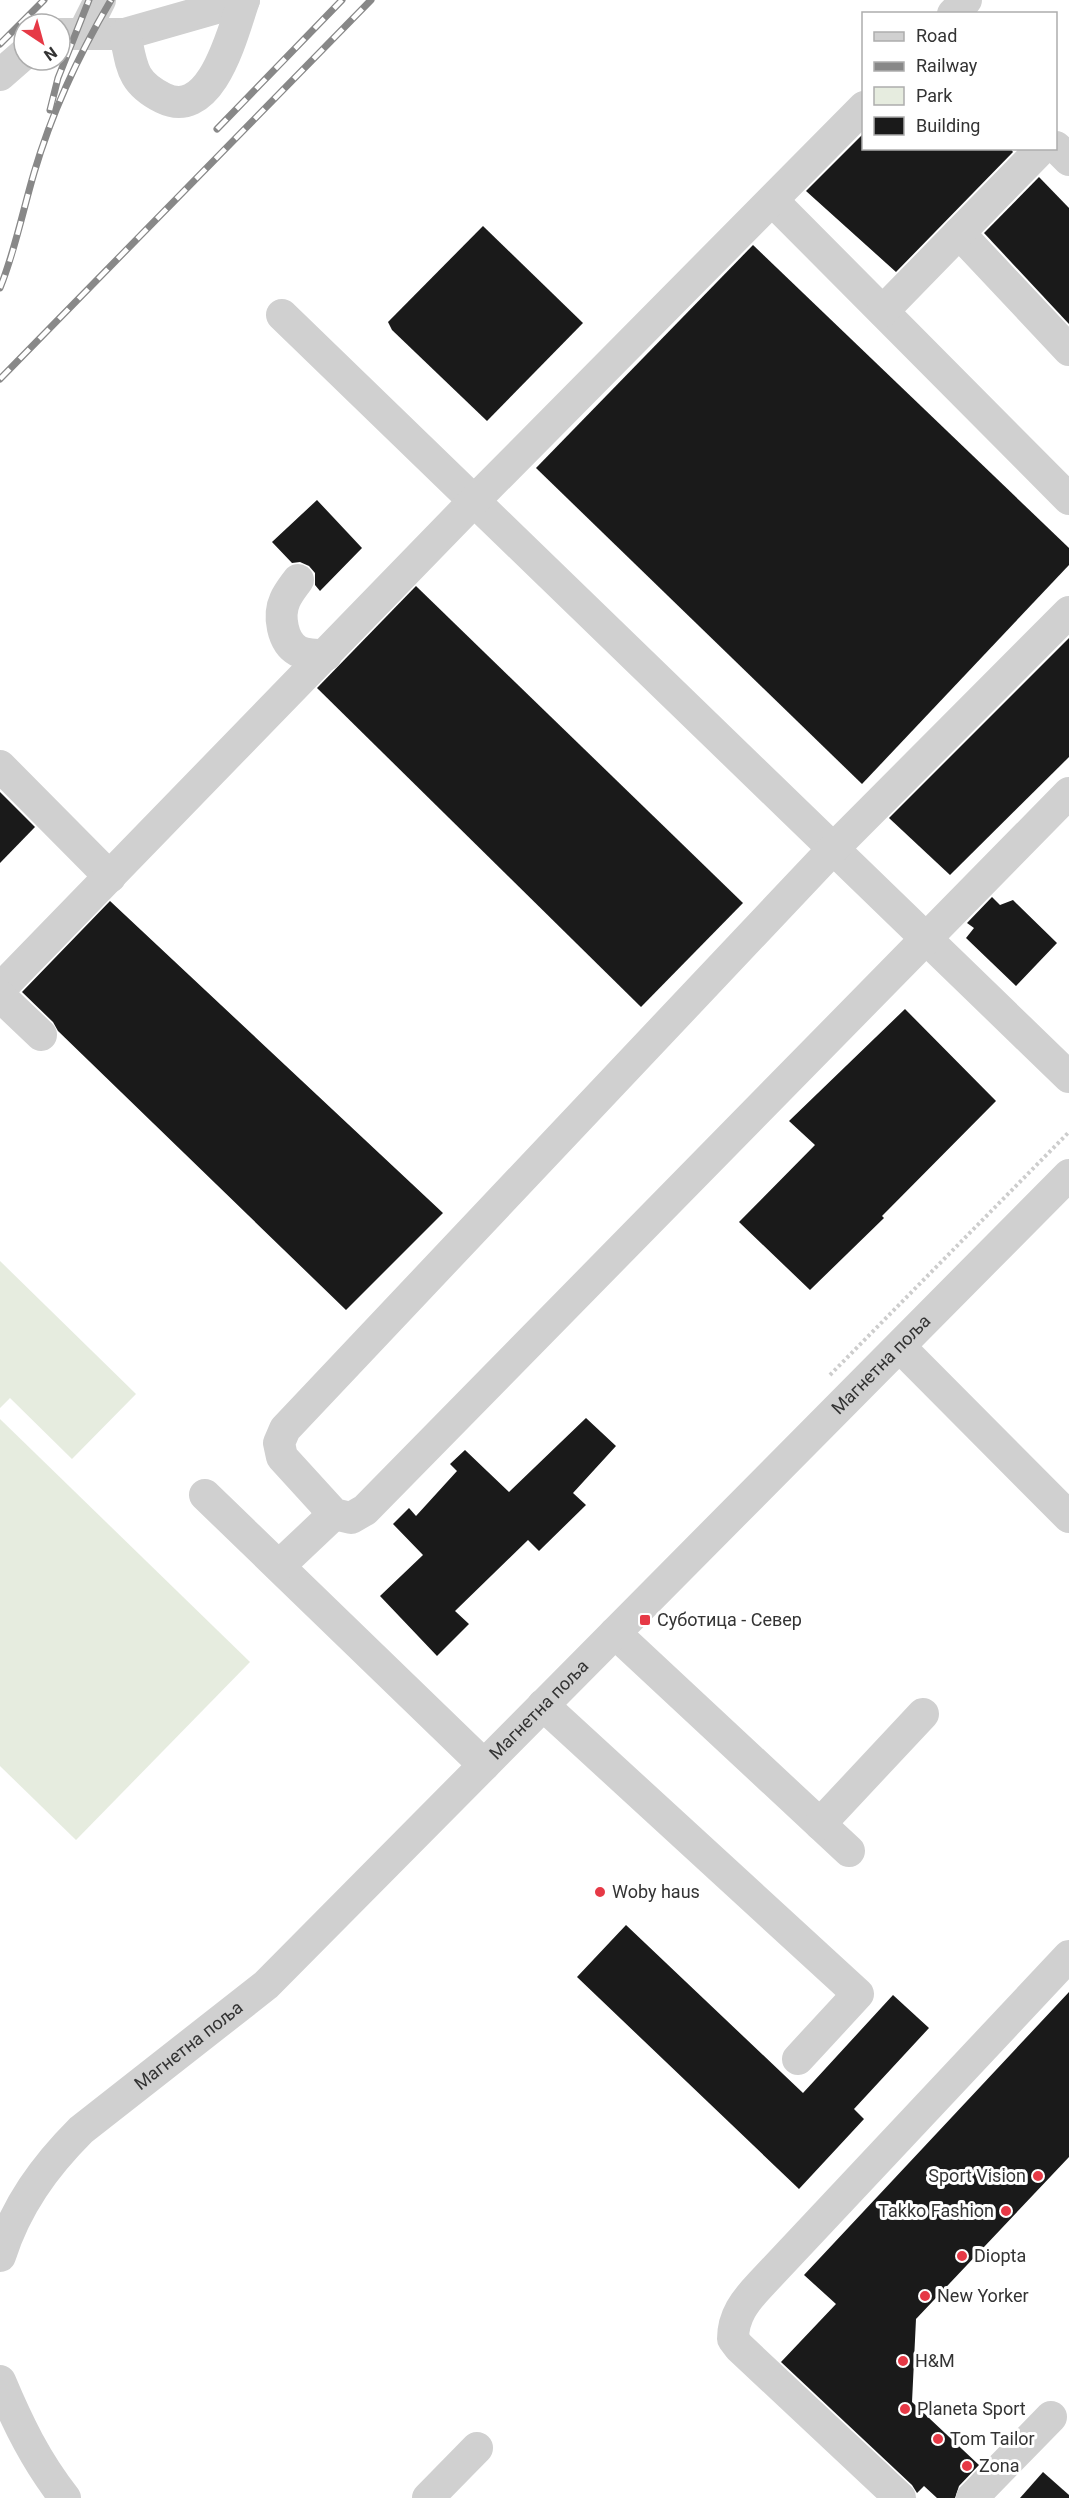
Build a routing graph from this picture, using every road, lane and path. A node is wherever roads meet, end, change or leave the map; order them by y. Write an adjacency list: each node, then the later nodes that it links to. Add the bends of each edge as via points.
1 (100, 0): 5 (street)
2 (244, 0): 6 (street); 6 (street, via 222,60 211,81 193,100 167,100 145,88 132,67)
3 (966, 0): 4 (street)
4 (955, 12)
5 (72, 34): 6 (street)
6 (125, 34)
7 (12, 64): 8 (street)
8 (0, 75)
9 (862, 109): 13 (street)
10 (1057, 148): 12 (street)
11 (1040, 150): 14 (street)
12 (1069, 160)
13 (773, 201): 15 (street); 19 (street)
14 (959, 233): 15 (street); 17 (street)
15 (883, 311): 18 (street)
16 (282, 315): 19 (street)
17 (1069, 350)
18 (1069, 499)
19 (474, 501): 22 (street); 25 (street)
20 (297, 580): 22 (street, via 284,601 285,634 297,650)
21 (1069, 612): 25 (street)
22 (326, 655): 26 (street)
23 (0, 766): 26 (street)
24 (1069, 793): 27 (street)
25 (833, 849): 27 (street); 37 (street, via 285,1429 279,1443 282,1457)
26 (110, 877): 28 (street)
27 (926, 939): 31 (street); 37 (street, via 365,1510 351,1518)
28 (0, 990)
29 (0, 996): 30 (street)
30 (41, 1035)
31 (1067, 1072)
32 (1069, 1132): 35 (path)
33 (1069, 1175): 34 (street, Магнетна поља)
34 (900, 1347): 38 (street); 40 (street, Магнетна поља)
35 (822, 1384)
36 (205, 1495): 39 (street)
37 (334, 1514): 39 (street)
38 (1069, 1516)
39 (279, 1566): 43 (street)
40 (615, 1633): 41 (street, Магнетна поља); 44 (street)
41 (543, 1705): 43 (street, Магнетна поља); 47 (street, via 858,1994)
42 (923, 1714): 44 (street)
43 (484, 1765): 48 (street, Магнетна поља, via 266,1985 81,2130 27,2194)
44 (820, 1824): 45 (street)
45 (849, 1851)
46 (1069, 1956): 55 (street, via 760,2284 735,2320 733,2339 739,2347)
47 (798, 2060)
48 (3, 2237)
49 (0, 2381): 53 (street, via 19,2428)
50 (1051, 2417): 56 (street)
51 (477, 2448): 54 (street)
52 (1047, 2449): 57 (street)
53 (65, 2498)
54 (428, 2498)
55 (900, 2498)
56 (972, 2498)
57 (1000, 2498)

